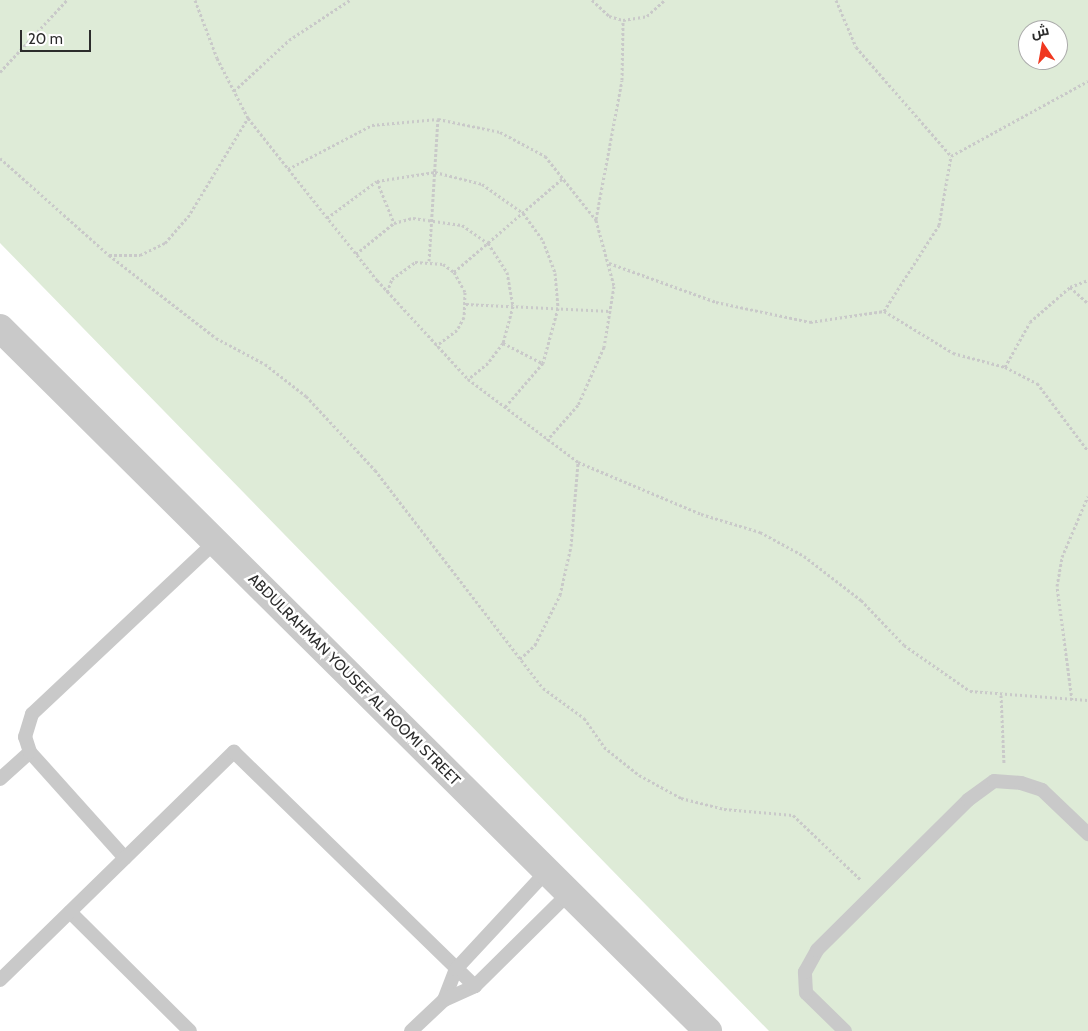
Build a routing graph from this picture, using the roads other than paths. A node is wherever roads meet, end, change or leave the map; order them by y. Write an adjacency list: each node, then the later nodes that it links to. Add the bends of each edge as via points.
1 (0, 328): 2 (street, ABDULRAHMAN YOUSEF AL ROOMI STREET)
2 (215, 542): 3 (lane, via 32,714 25,737); 7 (street, ABDULRAHMAN YOUSEF AL ROOMI STREET)
3 (30, 752): 4 (lane); 6 (lane)
4 (0, 779)
5 (1088, 834): 17 (lane, via 1042,790 994,781 968,800 817,950 805,972 806,993)
6 (126, 858): 9 (lane); 10 (lane, via 234,752)
7 (547, 871): 8 (street, ABDULRAHMAN YOUSEF AL ROOMI STREET); 10 (lane)
8 (569, 893): 12 (lane); 16 (street, ABDULRAHMAN YOUSEF AL ROOMI STREET)
9 (70, 912): 11 (lane); 15 (lane)
10 (456, 969): 12 (lane); 13 (lane)
11 (0, 980)
12 (475, 986): 13 (lane)
13 (444, 1000): 14 (lane)
14 (421, 1028)
15 (190, 1031)
16 (708, 1031)
17 (845, 1031)

